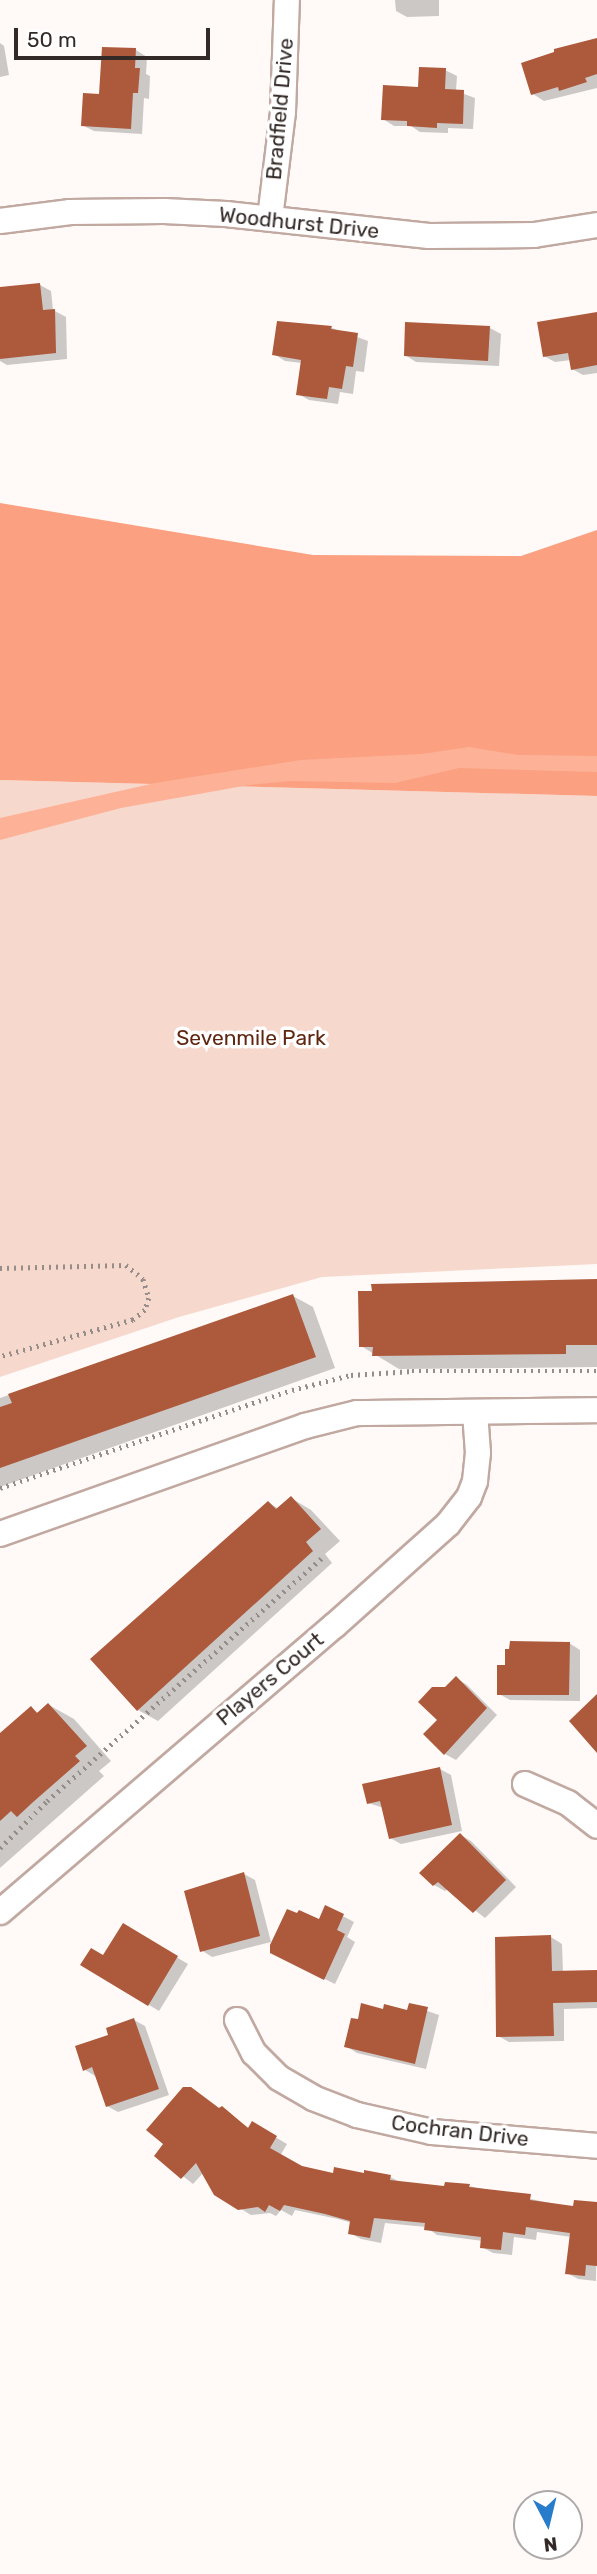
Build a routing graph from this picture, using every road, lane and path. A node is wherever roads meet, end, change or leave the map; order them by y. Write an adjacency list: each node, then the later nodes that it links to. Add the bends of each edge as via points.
1 (287, 0): 2 (street, Bradfield Drive, via 283,112)
2 (270, 218): 3 (street, Woodhurst Drive, via 112,211); 4 (street, Woodhurst Drive, via 429,236 534,235)
3 (0, 221)
4 (597, 225)
5 (0, 1268): 6 (path, via 126,1265 143,1279 149,1298 145,1310 133,1320)
6 (0, 1357)
7 (597, 1410): 8 (street)
8 (475, 1412): 9 (street, via 368,1412 329,1419); 14 (street, Players Court, via 475,1481 469,1497 447,1524)
9 (0, 1534)
10 (322, 1558): 13 (path)
11 (525, 1784): 12 (street, via 568,1803)
12 (597, 1826)
13 (0, 1848)
14 (0, 1912)
15 (237, 2020): 16 (street, Cochran Drive, via 254,2053 279,2078 356,2115 432,2132)
16 (597, 2146)

